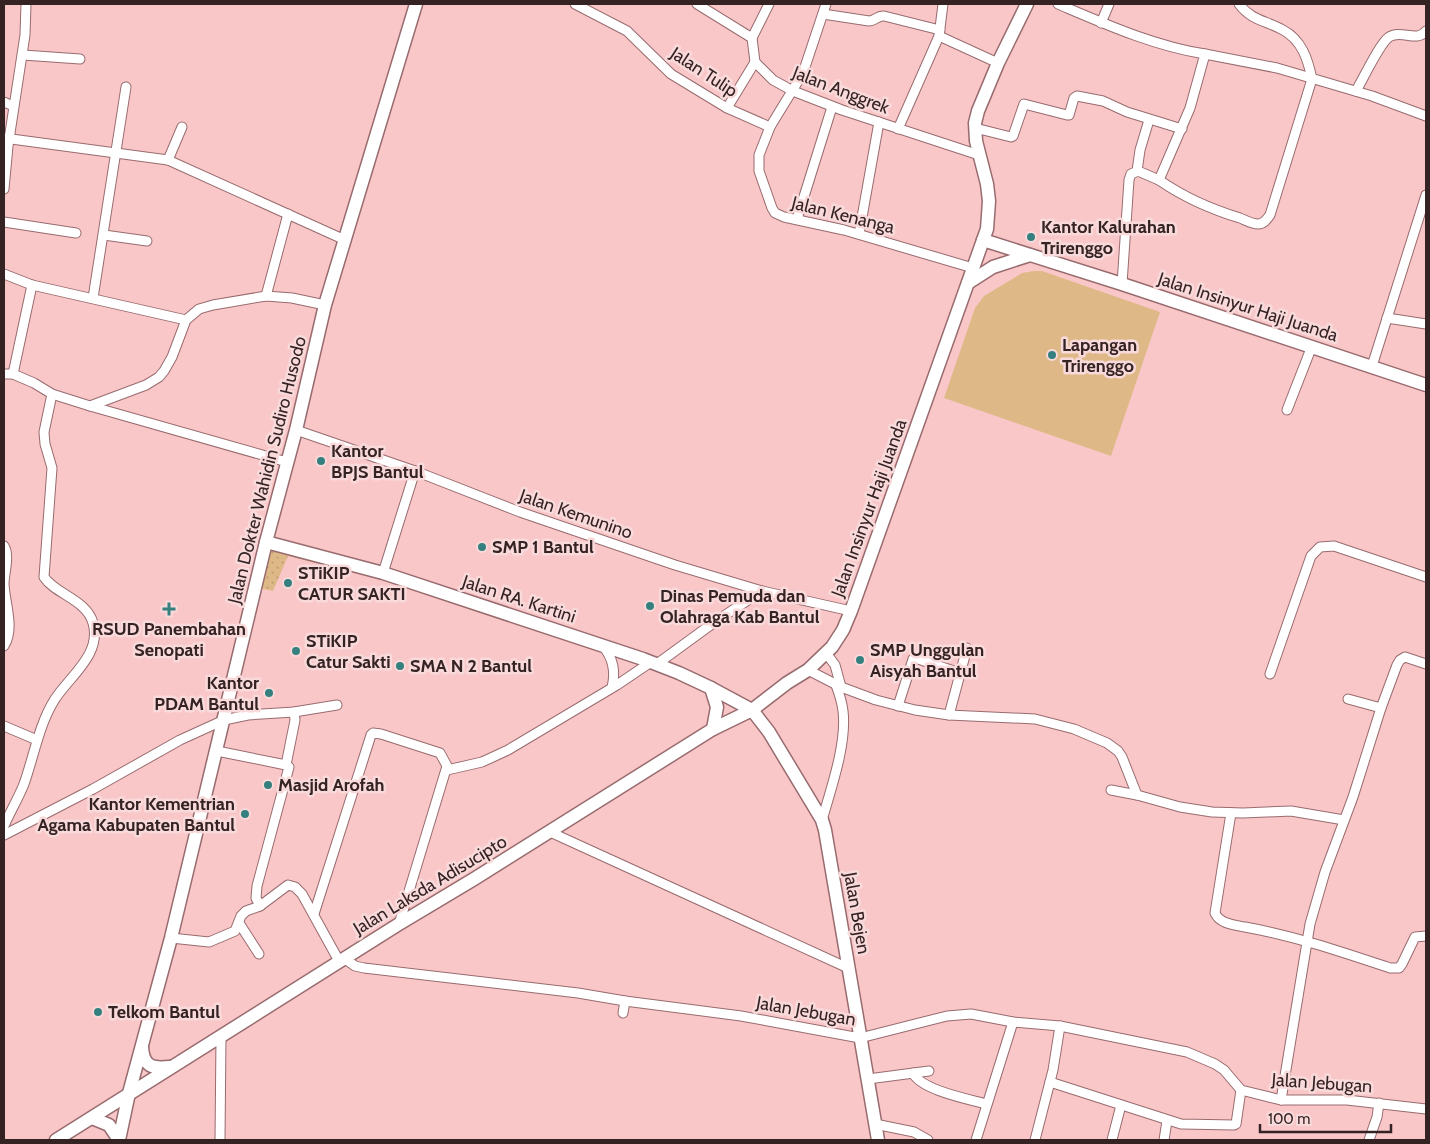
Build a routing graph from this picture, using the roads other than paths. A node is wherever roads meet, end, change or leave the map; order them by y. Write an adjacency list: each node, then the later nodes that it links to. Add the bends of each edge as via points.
1 (26, 4): 19 (street)
2 (416, 4): 53 (main road, Jalan Dokter Wahidin Sudiro Husodo)
3 (575, 4): 30 (street, Jalan Tulip, via 627,31 667,71)
4 (697, 4): 12 (street)
5 (769, 4): 17 (street)
6 (826, 4): 13 (street, Jalan Kenanga)
7 (943, 4): 16 (street)
8 (1027, 4): 22 (main road, Jalan Insinyur Haji Juanda)
9 (1058, 4): 14 (street)
10 (1109, 4): 14 (street)
11 (1239, 4): 23 (street, via 1247,14 1283,30 1300,44 1308,59)
12 (710, 8): 17 (street)
13 (823, 14): 16 (street, via 869,21 884,16); 25 (street, Jalan Kenanga, via 809,60)
14 (1101, 23): 18 (street)
15 (1426, 31): 26 (street, via 1418,36 1395,34 1385,40)
16 (939, 33): 22 (street); 36 (street)
17 (752, 38): 21 (street)
18 (1205, 54): 23 (street, via 1261,64); 38 (street)
19 (22, 55): 20 (street); 28 (street)
20 (80, 59)
21 (755, 62): 25 (street, Jalan Anggrek, via 773,80); 30 (street)
22 (998, 63): 37 (main road, Jalan Insinyur Haji Juanda, via 978,111)
23 (1312, 79): 26 (street); 44 (street, via 1267,220 1259,224 1216,211)
24 (126, 87): 40 (street)
25 (793, 91): 29 (street, Jalan Anggrek); 35 (street, Jalan Kenanga)
26 (1356, 91): 31 (street)
27 (4, 102): 28 (street)
28 (14, 106): 39 (street)
29 (832, 107): 33 (street, Jalan Anggrek); 48 (street)
30 (727, 108): 35 (street, Jalan Tulip)
31 (1426, 116)
32 (1149, 120): 37 (street, via 1103,101 1077,96 1069,115 1024,104 1011,137); 38 (street); 43 (street)
33 (879, 122): 36 (street, Jalan Anggrek); 51 (street)
34 (182, 127): 42 (street)
35 (770, 127): 48 (street, Jalan Kenanga, via 759,155 759,171 775,213)
36 (898, 128): 41 (street, Jalan Anggrek)
37 (975, 128): 41 (main road, Jalan Insinyur Haji Juanda)
38 (1182, 128): 44 (street)
39 (6, 138): 40 (street); 45 (street)
40 (115, 153): 42 (street); 52 (street)
41 (979, 155): 54 (main road, Jalan Insinyur Haji Juanda, via 989,201)
42 (168, 160): 47 (street)
43 (1137, 171): 44 (street); 60 (street, via 1131,174 1127,189)
44 (1159, 180)
45 (4, 189)
46 (1426, 195): 65 (street)
47 (288, 214): 53 (street); 62 (street)
48 (797, 219): 51 (street, Jalan Kenanga)
49 (4, 222): 50 (street)
50 (76, 233)
51 (860, 234): 57 (street, Jalan Kenanga)
52 (104, 235): 55 (street); 63 (street)
53 (345, 240): 64 (main road, Jalan Dokter Wahidin Sudiro Husodo)
54 (983, 240): 56 (main road, Jalan Insinyur Haji Juanda); 57 (main road, Jalan Insinyur Haji Juanda)
55 (147, 241)
56 (1030, 255): 59 (main road, via 993,267); 60 (main road, Jalan Insinyur Haji Juanda)
57 (973, 268): 59 (main road, Jalan Insinyur Haji Juanda)
58 (4, 274): 61 (street)
59 (968, 283): 83 (main road, Jalan Insinyur Haji Juanda)
60 (1122, 284): 68 (main road, Jalan Insinyur Haji Juanda)
61 (32, 285): 63 (street); 70 (street)
62 (266, 296): 64 (street); 66 (street, via 199,309)
63 (93, 298): 66 (street)
64 (325, 305): 75 (main road, Jalan Dokter Wahidin Sudiro Husodo)
65 (1387, 318): 67 (street); 69 (street)
66 (186, 320): 73 (street, via 172,357 159,377)
67 (1426, 324)
68 (1312, 346): 69 (main road, Jalan Insinyur Haji Juanda); 74 (street)
69 (1372, 366): 71 (main road, Jalan Insinyur Haji Juanda)
70 (8, 374): 72 (street, via 34,383)
71 (1426, 385)
72 (52, 394): 73 (street); 106 (street, via 44,432 52,468 44,577 80,605 93,621 94,629 90,653 54,701)
73 (90, 406): 76 (street)
74 (1286, 410)
75 (296, 430): 76 (main road, Jalan Dokter Wahidin Sudiro Husodo); 77 (street, Jalan Kemunino)
76 (287, 462): 78 (main road, Jalan Dokter Wahidin Sudiro Husodo)
77 (415, 471): 80 (street); 82 (street, Jalan Kemunino, via 520,512)
78 (266, 542): 80 (main road, Jalan RA. Kartini); 103 (main road, Jalan Dokter Wahidin Sudiro Husodo)
79 (4, 546): 85 (street, via 7,553 4,584 9,632)
80 (383, 572): 84 (main road, Jalan RA. Kartini)
81 (1426, 577): 92 (street, via 1334,546 1320,547 1311,556)
82 (762, 591): 83 (street, Jalan Kemunino); 88 (street)
83 (851, 611): 87 (main road, Jalan Insinyur Haji Juanda, via 838,639)
84 (601, 644): 88 (main road, Jalan RA. Kartini); 94 (street, via 614,667)
85 (4, 646)
86 (967, 648): 91 (street)
87 (826, 653): 90 (main road, Jalan Insinyur Haji Juanda); 93 (street, via 835,665)
88 (654, 663): 94 (street); 95 (main road, Jalan RA. Kartini)
89 (1426, 664): 99 (street, via 1405,657 1400,660)
90 (808, 670): 93 (street); 100 (main road, Jalan Insinyur Haji Juanda)
91 (960, 673): 98 (street, via 915,658); 102 (street)
92 (1270, 674)
93 (839, 686): 98 (street); 113 (street, via 843,733)
94 (612, 687): 109 (street, via 502,753)
95 (712, 688): 100 (main road, Jalan RA. Kartini); 105 (main road, via 717,708)
96 (1348, 699): 99 (street)
97 (338, 705): 101 (street)
98 (898, 706): 102 (street)
99 (1381, 708): 114 (street)
100 (752, 710): 105 (main road, Jalan Laksda Adisucipto); 113 (main road, Jalan Bejen, via 769,732)
101 (294, 712): 103 (street); 108 (street)
102 (950, 715): 111 (street, via 1043,720 1099,739 1114,747 1122,757)
103 (224, 720): 107 (main road, Jalan Dokter Wahidin Sudiro Husodo); 117 (street, via 180,740)
104 (4, 726): 106 (street)
105 (713, 729): 116 (main road, Jalan Laksda Adisucipto)
106 (37, 740): 115 (street, via 23,786)
107 (217, 751): 108 (street); 123 (main road, Jalan Dokter Wahidin Sudiro Husodo)
108 (286, 765): 118 (street, via 289,773 257,886 256,898)
109 (447, 770): 119 (street, via 440,753 372,733); 121 (street)
110 (1111, 790): 111 (street)
111 (1137, 796): 112 (street, via 1180,807)
112 (1230, 813): 114 (street, via 1291,810); 124 (street, via 1217,917 1226,923)
113 (822, 820): 127 (main road, Jalan Bejen)
114 (1344, 820): 124 (street)
115 (4, 826)
116 (550, 832): 121 (main road, Jalan Laksda Adisucipto); 127 (street)
117 (4, 835)
118 (260, 906): 119 (street, via 288,886 298,889); 120 (street, via 246,911)
119 (314, 914): 126 (street)
120 (240, 922): 123 (street, via 235,931 209,942); 125 (street)
121 (399, 924): 126 (main road, Jalan Laksda Adisucipto)
122 (1426, 936): 124 (street, via 1415,937 1399,968 1390,968)
123 (171, 938): 134 (main road, Jalan Dokter Wahidin Sudiro Husodo)
124 (1307, 941): 142 (street)
125 (259, 954)
126 (342, 960): 128 (street, Jalan Jebugan, via 364,968); 132 (main road, Jalan Laksda Adisucipto)
127 (848, 968): 133 (main road, Jalan Bejen)
128 (625, 1001): 129 (street); 133 (street, Jalan Jebugan, via 741,1016)
129 (623, 1013)
130 (1013, 1022): 131 (street, Jalan Jebugan); 133 (street, Jalan Jebugan, via 971,1014 946,1016); 144 (street)
131 (1060, 1026): 139 (street); 140 (street, Jalan Jebugan, via 1187,1052 1224,1070)
132 (221, 1037): 135 (main road, Jalan Laksda Adisucipto); 152 (street)
133 (860, 1038): 138 (main road, Jalan Bejen)
134 (142, 1045): 135 (main road, via 143,1056 150,1065 159,1068); 141 (main road, Jalan Dokter Wahidin Sudiro Husodo)
135 (171, 1066): 141 (main road, Jalan Laksda Adisucipto)
136 (929, 1071): 137 (street)
137 (913, 1073): 138 (street); 144 (street, via 918,1081 930,1087)
138 (868, 1079): 149 (main road, Jalan Bejen)
139 (1050, 1082): 145 (street); 156 (street)
140 (1241, 1090): 142 (street, Jalan Jebugan); 148 (street, via 1234,1125 1181,1124)
141 (129, 1093): 147 (main road, Jalan Laksda Adisucipto); 151 (main road, Jalan Dokter Wahidin Sudiro Husodo)
142 (1281, 1100): 143 (street, Jalan Jebugan)
143 (1379, 1102): 146 (street, Jalan Jebugan); 159 (street)
144 (986, 1104): 155 (street)
145 (1121, 1105): 148 (street); 157 (street)
146 (1426, 1109)
147 (92, 1118): 150 (main road, Jalan Laksda Adisucipto); 151 (main road, via 109,1125)
148 (1167, 1120): 158 (street)
149 (875, 1124): 153 (main road, Jalan Bejen); 154 (street, via 914,1132)
150 (56, 1140)
151 (119, 1140)
152 (220, 1140)
153 (878, 1140)
154 (928, 1140)
155 (976, 1140)
156 (1035, 1140)
157 (1112, 1140)
158 (1164, 1140)
159 (1369, 1140)

